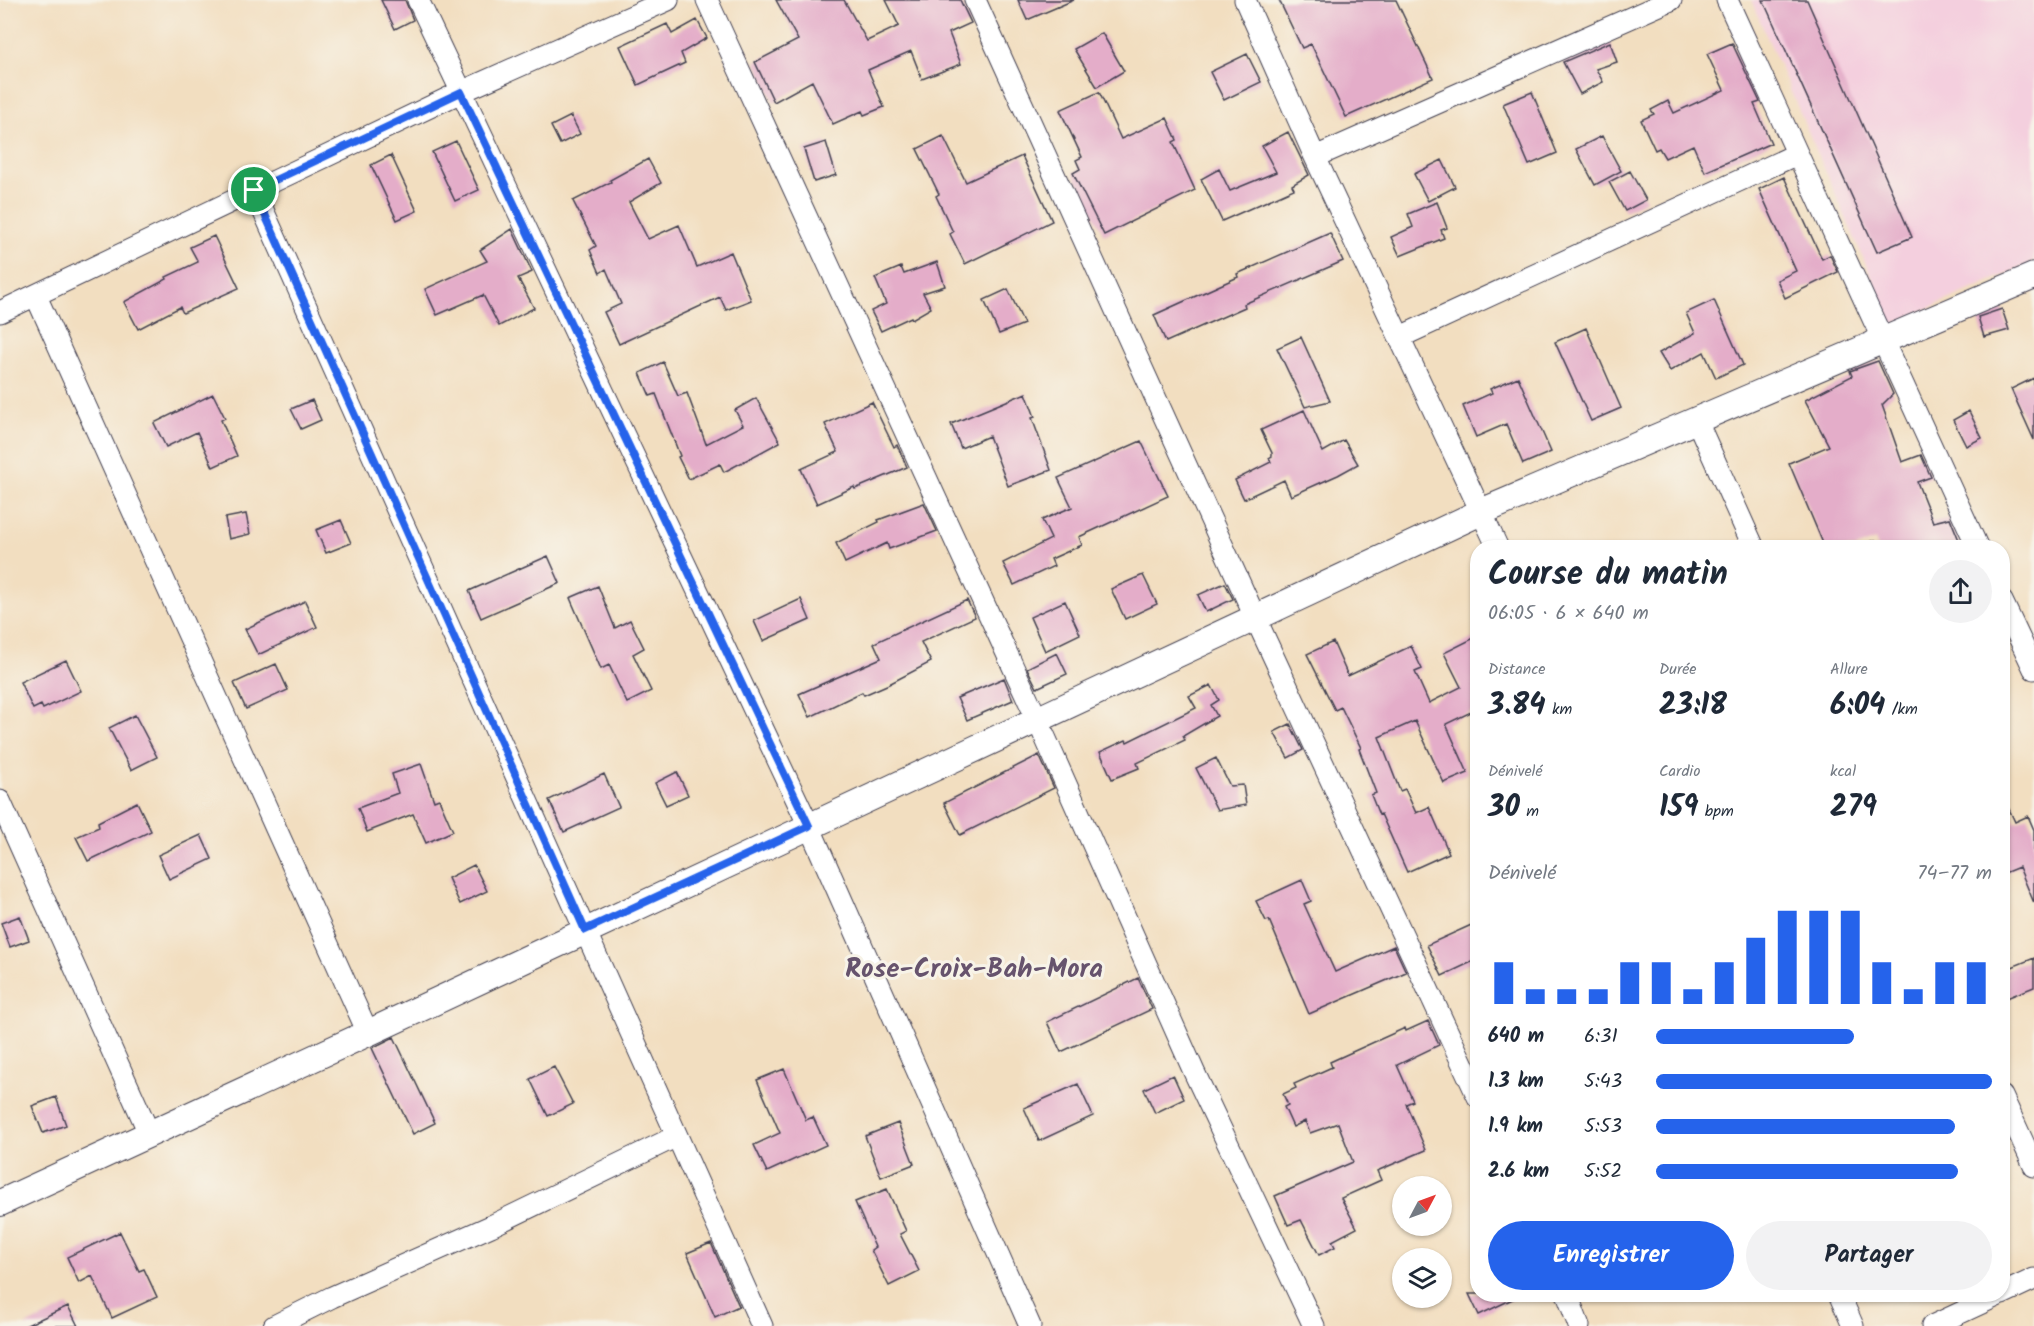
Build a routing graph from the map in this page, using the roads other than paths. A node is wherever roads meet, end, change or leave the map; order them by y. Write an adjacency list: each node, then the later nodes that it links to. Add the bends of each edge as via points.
1 (418, 0): 8 (street)
2 (668, 0): 8 (street)
3 (707, 0): 25 (street)
4 (975, 0): 22 (street)
5 (1245, 0): 10 (street)
6 (1671, 0): 10 (street)
7 (1727, 0): 9 (street)
8 (461, 92): 11 (street); 27 (street)
9 (1797, 154): 15 (street); 16 (street)
10 (1315, 157): 15 (street)
11 (254, 190): 13 (street); 28 (street)
12 (2034, 276): 16 (street)
13 (36, 296): 14 (street); 29 (street)
14 (0, 312)
15 (1400, 337): 18 (street)
16 (1881, 339): 17 (street); 21 (street)
17 (1696, 419): 18 (street); 20 (street)
18 (1481, 512): 19 (street); 22 (street)
19 (1494, 540)
20 (1750, 540)
21 (1974, 540)
22 (1255, 617): 25 (street); 30 (street)
23 (2010, 618): 24 (street)
24 (2034, 669)
25 (1037, 719): 27 (street); 44 (street, via 1195,1074)
26 (0, 801): 32 (street)
27 (809, 826): 28 (street); 43 (street)
28 (585, 930): 29 (street); 33 (street)
29 (368, 1033): 32 (street)
30 (1470, 1080)
31 (2010, 1114): 34 (street)
32 (149, 1132): 35 (street)
33 (677, 1136): 41 (street); 42 (street)
34 (2034, 1166)
35 (0, 1203)
36 (2034, 1280): 37 (street)
37 (2010, 1290)
38 (1570, 1302): 45 (street)
39 (1842, 1302): 46 (street)
40 (1984, 1302): 47 (street)
41 (274, 1326)
42 (762, 1326)
43 (1030, 1326)
44 (1314, 1326)
45 (1579, 1326)
46 (1852, 1326)
47 (1932, 1326)

